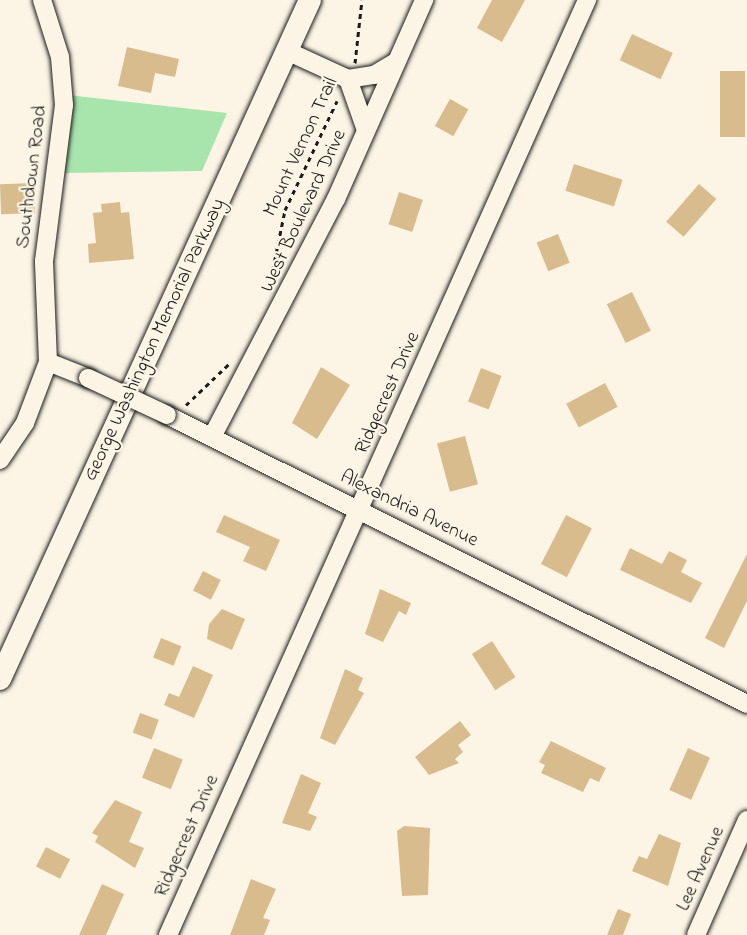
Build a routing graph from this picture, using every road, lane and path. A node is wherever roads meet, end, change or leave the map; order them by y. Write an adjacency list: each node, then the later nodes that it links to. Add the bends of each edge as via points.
1 (42, 0): 12 (street, Southdown Road, via 60,57 64,105 44,261)
2 (310, 0): 6 (main road, George Washington Memorial Parkway)
3 (362, 0): 8 (path, Mount Vernon Trail)
4 (424, 0): 7 (street, West Boulevard Drive)
5 (587, 0): 16 (street, Ridgecrest Drive)
6 (287, 51): 8 (street); 17 (main road, George Washington Memorial Parkway)
7 (396, 62): 8 (street, via 374,75); 9 (street, West Boulevard Drive)
8 (348, 79): 9 (street); 10 (path, Mount Vernon Trail, via 285,210)
9 (366, 131): 14 (street, West Boulevard Drive, via 281,313)
10 (266, 297)
11 (240, 352): 13 (path)
12 (48, 362): 13 (street, Alexandria Avenue, bridge); 15 (street, via 25,423)
13 (171, 416): 14 (street, Alexandria Avenue)
14 (213, 435): 16 (street, Alexandria Avenue)
15 (0, 460)
16 (360, 509): 18 (street, Alexandria Avenue); 20 (street, Ridgecrest Drive)
17 (0, 679)
18 (747, 704)
19 (747, 820): 21 (street, Lee Avenue)
20 (168, 935)
21 (696, 935)

